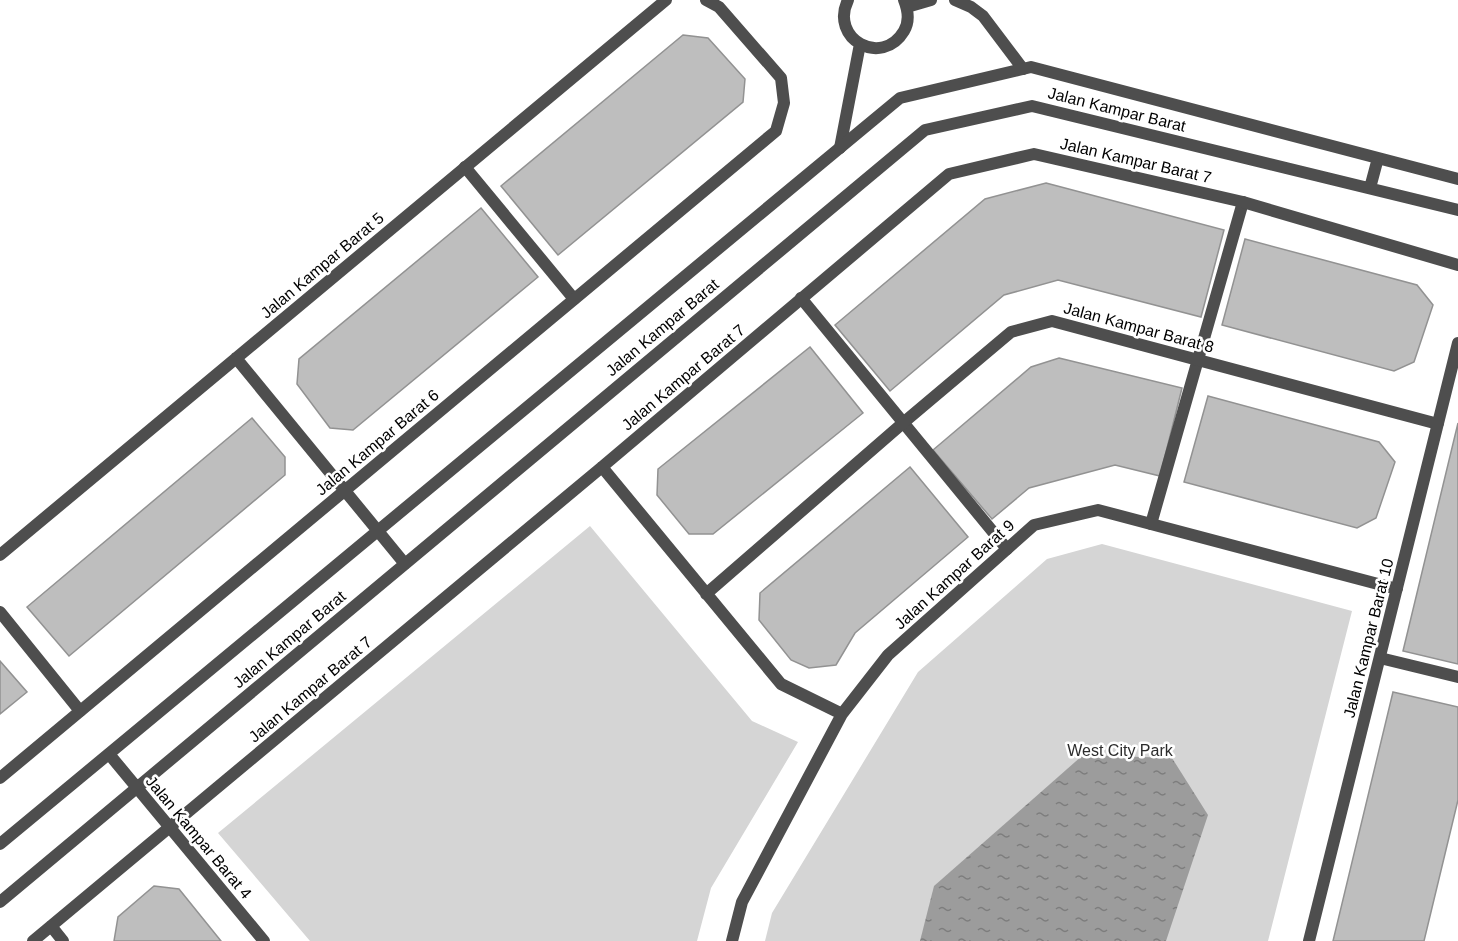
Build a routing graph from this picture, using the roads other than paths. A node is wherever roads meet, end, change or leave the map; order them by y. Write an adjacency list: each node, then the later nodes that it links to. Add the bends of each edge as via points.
1 (666, 0): 11 (street, Jalan Kampar Barat 5)
2 (706, 0): 18 (street, Jalan Kampar Barat 6, via 719,7 781,78 784,103 776,131)
3 (848, 0): 7 (street, via 843,18)
4 (931, 0): 6 (street)
5 (955, 0): 8 (street, via 984,16)
6 (905, 3): 7 (street, via 908,17 900,37 882,48)
7 (860, 44): 9 (street)
8 (1023, 69): 9 (street, Jalan Kampar Barat, via 900,98); 10 (street, Jalan Kampar Barat, via 1031,67)
9 (840, 148): 27 (street, Jalan Kampar Barat)
10 (1378, 158): 12 (street, Jalan Kampar Barat); 13 (street)
11 (465, 167): 18 (street); 20 (street, Jalan Kampar Barat 5)
12 (1458, 179)
13 (1370, 188): 15 (street, Jalan Kampar Barat); 30 (street, Jalan Kampar Barat, via 1032,106 925,130)
14 (1243, 202): 16 (street, Jalan Kampar Barat 7); 17 (street, Jalan Kampar Barat 7, via 1034,154 949,174); 21 (street)
15 (1458, 210)
16 (1458, 265)
17 (801, 298): 22 (street); 24 (street, Jalan Kampar Barat 7)
18 (574, 299): 25 (street, Jalan Kampar Barat 6)
19 (1458, 343): 23 (street, Jalan Kampar Barat 10)
20 (236, 358): 25 (street); 29 (street, Jalan Kampar Barat 5)
21 (1198, 360): 22 (street, Jalan Kampar Barat 8, via 1052,321 1011,332); 23 (street, Jalan Kampar Barat 8); 26 (street)
22 (903, 423): 28 (street); 32 (street, Jalan Kampar Barat 8)
23 (1438, 424): 31 (street, Jalan Kampar Barat 10)
24 (602, 467): 32 (street); 41 (street, Jalan Kampar Barat 7)
25 (345, 490): 27 (street); 36 (street, Jalan Kampar Barat 6)
26 (1151, 524): 28 (street, Jalan Kampar Barat 9, via 1098,510 1034,525); 31 (street, Jalan Kampar Barat 9)
27 (378, 531): 30 (street); 38 (street, Jalan Kampar Barat)
28 (1007, 549): 37 (street, Jalan Kampar Barat 9, via 888,655)
29 (0, 555)
30 (405, 564): 40 (street, Jalan Kampar Barat)
31 (1397, 589): 34 (street, Jalan Kampar Barat 10)
32 (706, 594): 37 (street, via 781,684)
33 (0, 612): 36 (street)
34 (1380, 658): 35 (street); 49 (street, Jalan Kampar Barat 10)
35 (1458, 677)
36 (80, 711): 39 (street, Jalan Kampar Barat 6)
37 (842, 714): 48 (street, Jalan Kampar Barat 9, via 742,902)
38 (109, 754): 40 (street, Jalan Kampar Barat 4); 42 (street, Jalan Kampar Barat)
39 (0, 778)
40 (137, 788): 41 (street, Jalan Kampar Barat 4); 43 (street, Jalan Kampar Barat)
41 (170, 827): 44 (street, Jalan Kampar Barat 7); 47 (street, Jalan Kampar Barat 4)
42 (0, 844)
43 (0, 902)
44 (51, 926): 45 (street, Jalan Kampar Barat 7); 46 (street)
45 (33, 941)
46 (63, 941)
47 (264, 941)
48 (732, 941)
49 (1309, 941)

